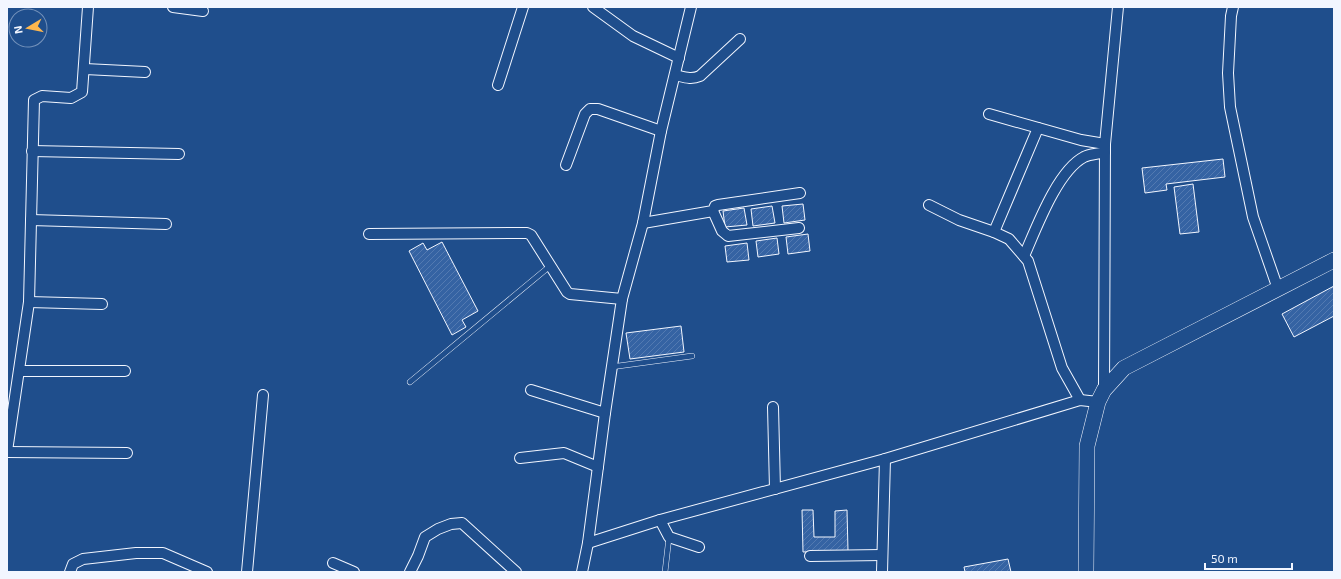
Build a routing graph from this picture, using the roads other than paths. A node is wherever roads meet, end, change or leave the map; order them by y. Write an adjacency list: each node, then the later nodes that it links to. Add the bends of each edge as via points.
1 (88, 7): 11 (street)
2 (173, 7): 8 (street)
3 (523, 7): 14 (street)
4 (593, 7): 10 (street, via 633,36)
5 (691, 7): 10 (street)
6 (1118, 7): 18 (street)
7 (1233, 7): 34 (street, via 1228,73 1230,108 1254,217)
8 (203, 11)
9 (740, 39): 13 (street, via 700,76 690,79)
10 (679, 58): 13 (street)
11 (85, 68): 12 (street); 19 (street, via 82,92 70,98 42,96 34,100)
12 (145, 72)
13 (675, 75): 17 (street)
14 (498, 85)
15 (989, 114): 16 (street)
16 (1038, 128): 18 (street); 29 (street)
17 (661, 131): 21 (street, via 598,109 590,109 585,114); 26 (street)
18 (1105, 148): 31 (street, via 1084,157 1067,171 1052,196); 45 (street)
19 (32, 151): 20 (street); 25 (street)
20 (179, 154)
21 (566, 165)
22 (800, 193): 24 (street, via 718,205)
23 (929, 205): 29 (street, via 959,220)
24 (713, 211): 26 (street); 28 (street, via 722,231 728,236)
25 (31, 220): 27 (street); 36 (street)
26 (643, 223): 35 (street)
27 (166, 224)
28 (799, 228)
29 (994, 232): 31 (street, via 1009,239)
30 (369, 234): 33 (street, via 527,233)
31 (1024, 256): 46 (street, via 1028,261 1062,368)
32 (1334, 260): 34 (main road)
33 (550, 266): 35 (street, via 566,292 570,294); 42 (lane)
34 (1278, 289): 45 (main road, via 1124,368)
35 (622, 299): 39 (street)
36 (28, 302): 37 (street); 40 (street)
37 (102, 304)
38 (692, 356): 39 (lane)
39 (611, 368): 48 (street)
40 (19, 371): 41 (street); 49 (street)
41 (126, 371)
42 (410, 382)
43 (531, 390): 48 (street)
44 (263, 395): 64 (street)
45 (1101, 396): 46 (street); 71 (main road, via 1087,446)
46 (1080, 400): 52 (street)
47 (773, 407): 54 (street)
48 (605, 413): 53 (street)
49 (7, 452): 50 (street)
50 (127, 453)
51 (520, 458): 53 (street, via 564,453)
52 (885, 459): 54 (street); 59 (street)
53 (598, 467): 57 (street)
54 (775, 489): 55 (street)
55 (660, 520): 56 (street); 57 (street)
56 (669, 537): 58 (street); 69 (lane)
57 (588, 543): 68 (street)
58 (699, 547)
59 (882, 555): 60 (street); 70 (street)
60 (810, 556)
61 (333, 564): 65 (street)
62 (70, 572): 63 (street, via 72,564 83,559 162,553)
63 (207, 572)
64 (247, 572)
65 (354, 572)
66 (410, 572): 67 (street, via 425,537 438,529 462,522)
67 (516, 572)
68 (582, 572)
69 (665, 572)
70 (882, 572)
71 (1086, 572)

